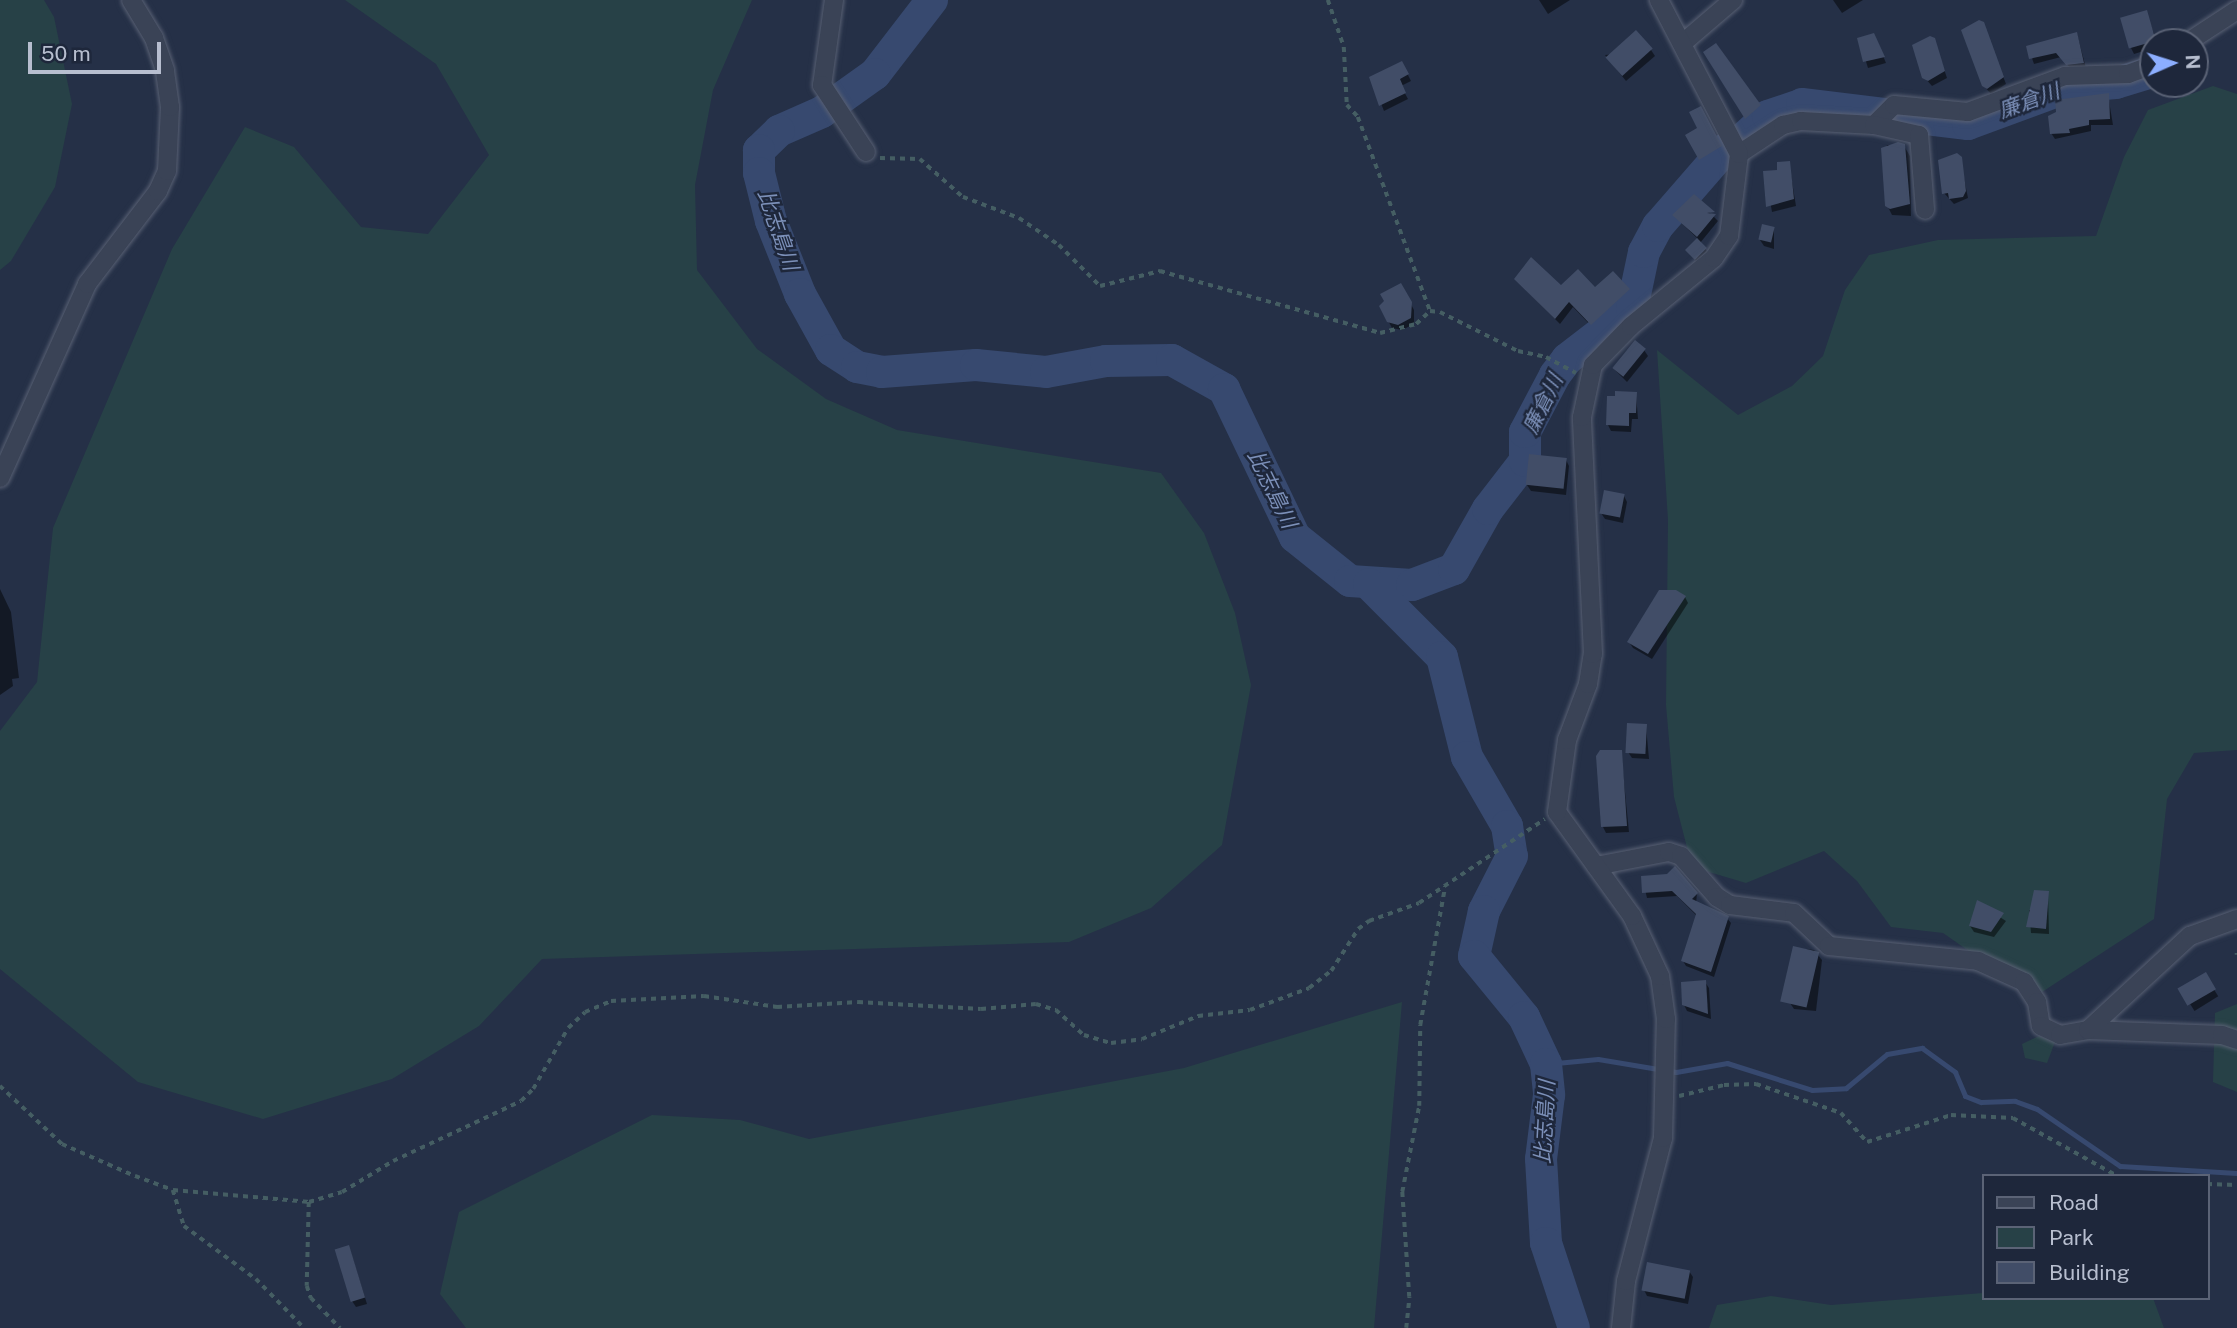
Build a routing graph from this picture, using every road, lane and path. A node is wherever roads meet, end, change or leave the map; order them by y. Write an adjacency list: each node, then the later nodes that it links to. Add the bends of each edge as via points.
1 (131, 0): 16 (street, via 154,38 165,70 171,132 167,171 158,191 87,284)
2 (834, 0): 11 (street, via 822,85)
3 (1328, 0): 14 (path, via 1344,47 1347,105 1358,117)
4 (1659, 0): 8 (street)
5 (1734, 0): 8 (street)
6 (2237, 10): 7 (street)
7 (2209, 28)
8 (1684, 42): 12 (street)
9 (2139, 70): 10 (street, via 2065,76 1968,113 1894,105)
10 (1874, 125): 12 (street, via 1801,121 1783,125); 13 (street, via 1919,135)
11 (866, 152): 14 (path, via 880,158 920,159 963,197 1019,218 1059,245 1100,285 1160,271 1380,333 1416,324)
12 (1740, 154): 18 (street, via 1729,236 1714,258 1615,342 1593,365 1589,380 1582,417 1593,654 1588,684 1566,740 1557,812)
13 (1926, 210)
14 (1430, 311): 15 (path)
15 (1564, 368)
16 (0, 478)
17 (1529, 828): 19 (path)
18 (1597, 866): 21 (street, via 1668,852 1681,856 1717,897 1730,905 1794,913 1829,946 1978,961 2024,982 2037,1002 2041,1026 2060,1035); 24 (street, via 1632,916 1660,976)
19 (1444, 886): 29 (path, via 1358,929 1331,971 1309,988 1272,1004 1198,1016 1132,1041 1111,1043 1084,1035 1046,1004 981,1009 858,1002 777,1007 704,996 611,1001 585,1013 568,1028 533,1089 521,1101 393,1161 342,1192); 32 (path, via 1420,1025 1419,1106 1402,1192 1409,1297)
20 (2237, 919): 21 (street, via 2190,936)
21 (2088, 1030): 22 (street, via 2222,1035)
22 (2237, 1040)
23 (0, 1086): 28 (path, via 62,1144)
24 (1667, 1100): 25 (path, via 1724,1085 1756,1084 1841,1113 1867,1142 1951,1115 2013,1118); 33 (street, via 1663,1138 1626,1281)
25 (2113, 1174)
26 (2209, 1184): 27 (path)
27 (2237, 1185)
28 (173, 1190): 29 (path); 31 (path, via 184,1226 256,1279)
29 (309, 1202): 30 (path, via 307,1286 311,1298)
30 (337, 1327)
31 (304, 1328)
32 (1406, 1328)
33 (1620, 1328)

